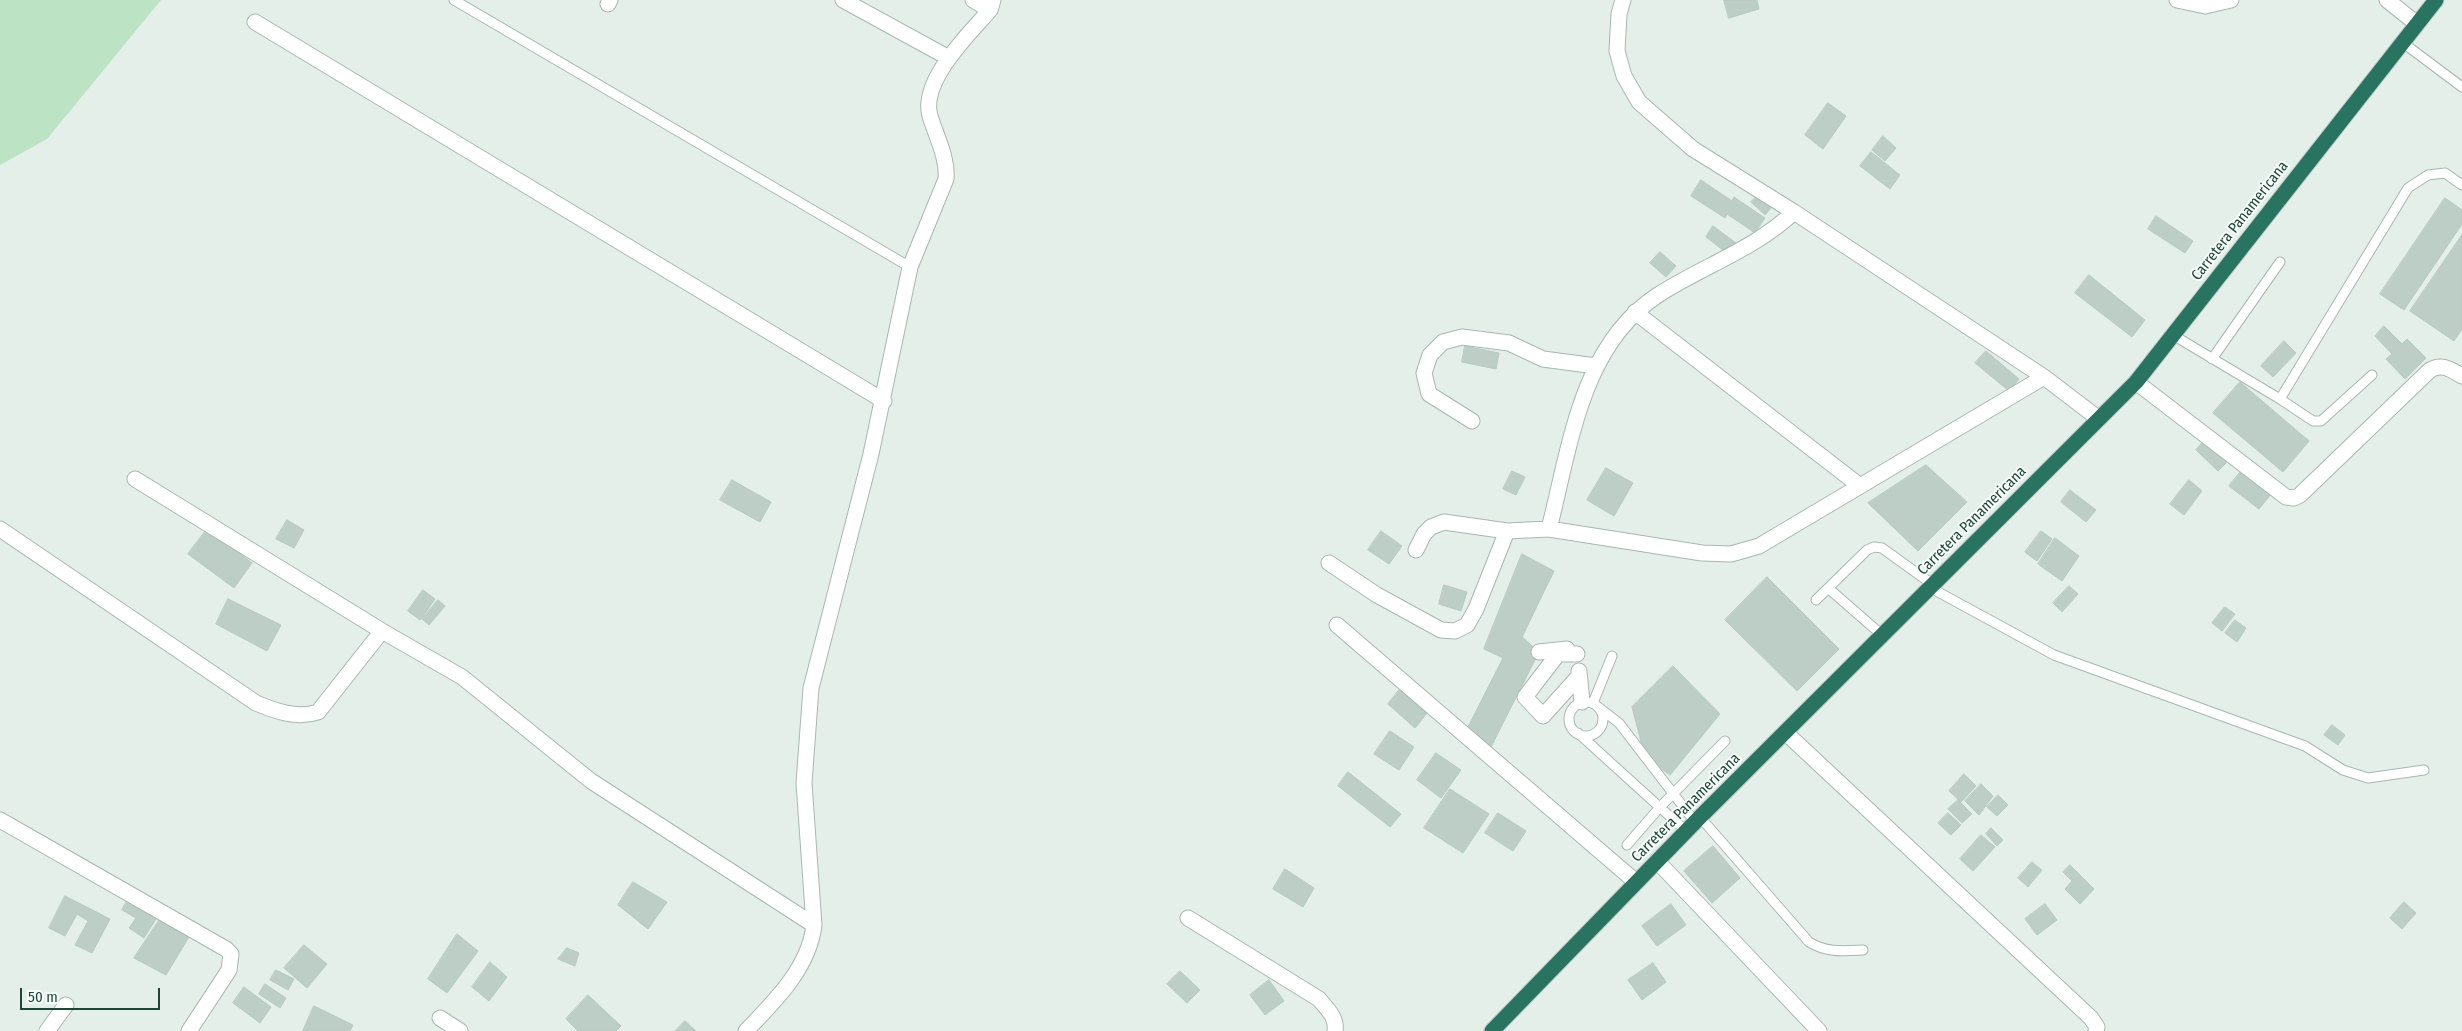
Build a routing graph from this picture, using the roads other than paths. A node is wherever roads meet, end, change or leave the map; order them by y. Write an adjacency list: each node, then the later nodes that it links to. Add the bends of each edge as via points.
1 (454, 0): 18 (lane)
2 (843, 0): 13 (street)
3 (973, 0): 9 (street)
4 (1622, 0): 16 (street, via 1617,51 1624,76 1639,102 1692,149)
5 (2176, 0): 6 (street, via 2205,6)
6 (2232, 0)
7 (2387, 0): 11 (street)
8 (2436, 0): 11 (highway, Carretera Panamericana)
9 (991, 5): 13 (street)
10 (255, 22): 28 (street)
11 (2417, 24): 12 (highway, Carretera Panamericana)
12 (2402, 42): 14 (lane); 20 (highway, Carretera Panamericana)
13 (949, 58): 18 (street, via 932,89 929,114 947,168 946,179)
14 (2462, 87)
15 (2462, 185): 27 (lane, via 2446,173 2428,175 2408,188)
16 (1794, 212): 19 (street, via 1774,230 1659,294); 25 (street)
17 (2280, 262): 21 (lane)
18 (910, 267): 28 (street)
19 (1635, 312): 22 (street); 32 (street)
20 (2173, 335): 21 (lane); 26 (highway, Carretera Panamericana)
21 (2212, 359): 27 (lane)
22 (1596, 366): 30 (street, via 1543,359 1500,342 1462,337 1443,342 1430,355 1424,373 1429,394); 34 (street, via 1584,393)
23 (2372, 375): 27 (lane, via 2322,421 2313,421)
24 (2462, 376): 26 (street, via 2446,366 2430,370 2294,498 2286,497)
25 (2044, 377): 29 (street); 32 (street)
26 (2136, 382): 29 (highway, Carretera Panamericana)
27 (2280, 399)
28 (884, 401): 61 (street, via 811,688 804,783)
29 (2099, 419): 38 (highway, Carretera Panamericana)
30 (1472, 421)
31 (134, 479): 42 (street)
32 (1860, 486): 34 (street, via 1759,546 1730,554)
33 (0, 529): 42 (street, via 256,703 280,713 309,715 318,712)
34 (1549, 529): 35 (street)
35 (1507, 532): 36 (street, via 1444,522 1424,534); 37 (street, via 1476,609 1467,625 1455,631 1441,630 1377,595)
36 (1416, 550)
37 (1329, 563)
38 (1931, 586): 39 (lane, via 1882,548 1874,547); 43 (highway, Carretera Panamericana); 52 (lane, via 2054,655 2305,746 2343,770 2368,778)
39 (1828, 588): 40 (lane); 43 (lane)
40 (1816, 600)
41 (1337, 625): 59 (street)
42 (382, 631): 61 (street, via 462,677 591,781)
43 (1882, 635): 50 (highway, Carretera Panamericana)
44 (1539, 652): 45 (street, via 1565,648)
45 (1577, 654): 47 (street); 47 (street, via 1558,654 1525,697 1543,716)
46 (1612, 656): 48 (lane)
47 (1579, 676): 48 (street)
48 (1591, 704): 49 (lane, via 1577,705 1570,714 1571,725); 49 (lane, via 1603,715 1603,721 1598,730 1589,735); 53 (lane, via 1619,724)
49 (1578, 733): 54 (lane)
50 (1786, 733): 56 (highway, Carretera Panamericana); 72 (street, via 2091,1018)
51 (1725, 741): 53 (lane)
52 (2424, 770)
53 (1673, 794): 54 (lane); 56 (lane)
54 (1660, 807): 56 (lane); 57 (lane)
55 (0, 820): 66 (street, via 231,954 229,970)
56 (1694, 823): 58 (highway, Carretera Panamericana); 62 (lane, via 1809,942 1835,952)
57 (1627, 845)
58 (1656, 862): 59 (highway, Carretera Panamericana); 71 (street)
59 (1636, 882): 70 (highway, Carretera Panamericana)
60 (1188, 918): 69 (street, via 1318,999 1332,1014)
61 (814, 925): 68 (street, via 812,939 794,976)
62 (1863, 950)
63 (66, 1006): 65 (street)
64 (440, 1018): 67 (street)
65 (47, 1031)
66 (189, 1031)
67 (460, 1031)
68 (746, 1031)
69 (1335, 1031)
70 (1492, 1031)
71 (1819, 1031)
72 (2096, 1031)

